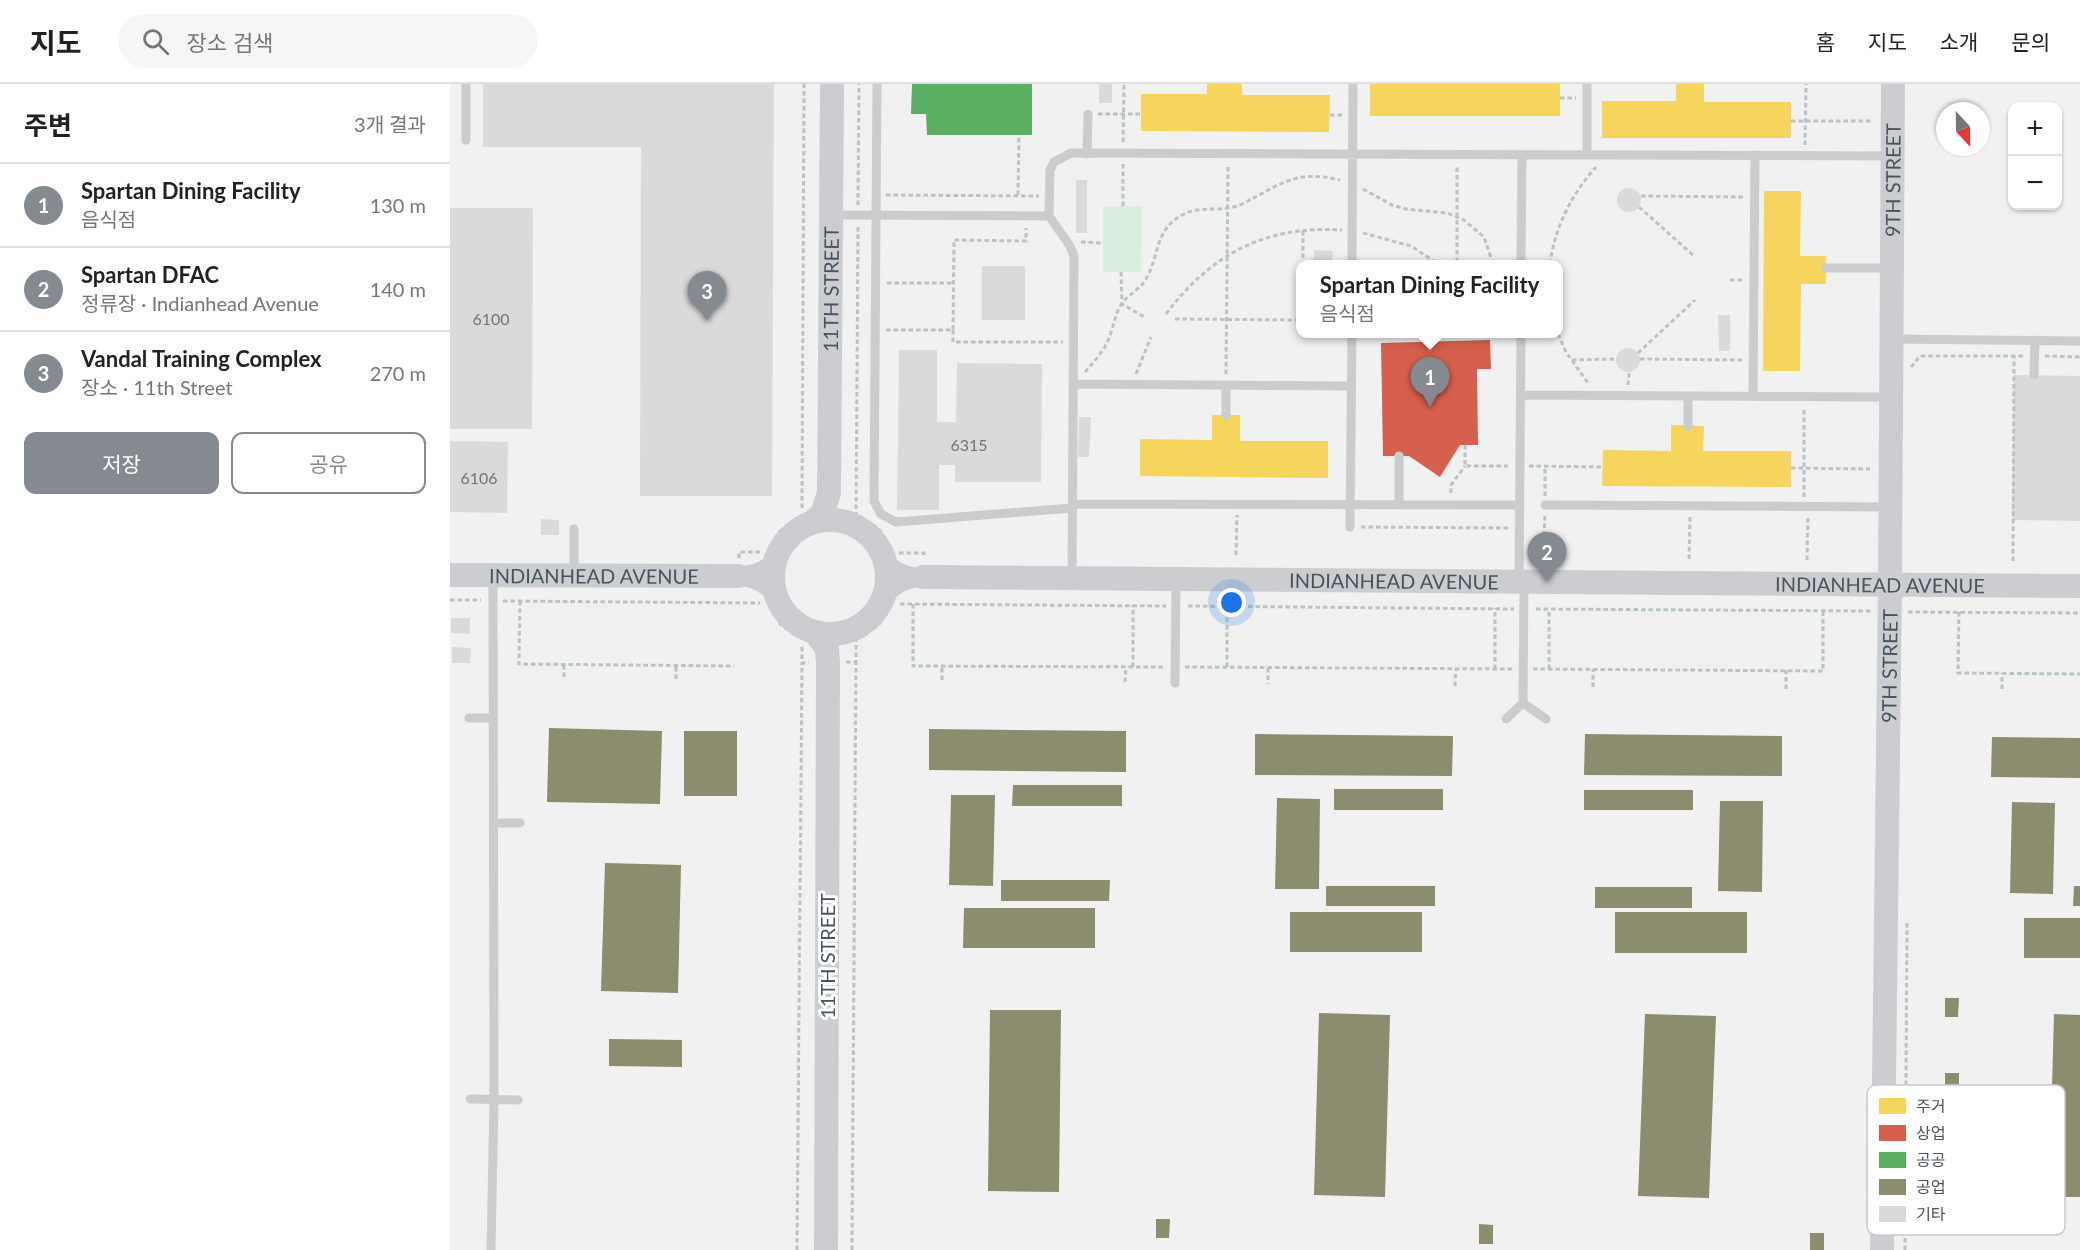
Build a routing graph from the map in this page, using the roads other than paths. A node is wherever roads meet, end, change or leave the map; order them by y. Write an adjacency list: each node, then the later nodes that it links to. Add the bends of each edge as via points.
1 (466, 84): 8 (lane)
2 (832, 84): 15 (main road, 11TH STREET)
3 (877, 84): 16 (lane)
4 (1353, 84): 10 (lane)
5 (1587, 84): 12 (lane)
6 (1893, 84): 14 (main road, 9TH STREET)
7 (1088, 114): 9 (lane)
8 (465, 140)
9 (1087, 154): 10 (lane); 17 (lane, via 1071,153 1054,162 1050,170)
10 (1352, 154): 11 (lane); 18 (lane)
11 (1522, 155): 12 (lane); 19 (lane)
12 (1587, 155): 13 (lane)
13 (1755, 155): 14 (lane); 33 (lane)
14 (1893, 156): 21 (main road, 9TH STREET)
15 (831, 215): 16 (lane); 38 (main road, 11TH STREET)
16 (876, 215): 17 (lane); 43 (lane, via 873,501 882,514 896,522)
17 (1049, 216): 28 (lane, via 1074,256)
18 (1352, 260)
19 (1521, 260)
20 (1826, 268): 21 (lane)
21 (1892, 268): 24 (main road, 9TH STREET)
22 (1352, 338): 30 (lane)
23 (1521, 338): 31 (lane)
24 (1892, 339): 25 (lane); 34 (main road, 9TH STREET)
25 (2035, 340): 26 (lane); 27 (lane)
26 (2080, 341)
27 (2034, 375)
28 (1073, 384): 29 (lane); 43 (lane)
29 (1226, 385): 30 (lane); 35 (lane)
30 (1351, 386): 39 (lane)
31 (1521, 395): 32 (lane); 41 (lane)
32 (1688, 396): 33 (lane); 36 (lane)
33 (1753, 396): 34 (lane)
34 (1892, 397): 44 (main road, 9TH STREET)
35 (1226, 415)
36 (1688, 426)
37 (1399, 456): 40 (lane)
38 (829, 493): 45 (main road, via 822,514); 46 (main road)
39 (1350, 504): 40 (lane); 43 (lane); 47 (lane)
40 (1399, 505): 41 (lane)
41 (1520, 505): 58 (lane)
42 (1545, 505): 44 (lane)
43 (1072, 506): 56 (lane)
44 (1891, 507): 59 (main road, 9TH STREET)
45 (813, 522): 46 (main road); 49 (main road, via 789,537)
46 (847, 522): 50 (main road, via 871,537)
47 (1350, 527)
48 (574, 529): 53 (lane)
49 (775, 561): 54 (street, via 756,574); 61 (main road)
50 (886, 562): 55 (street, via 907,576); 62 (main road)
51 (450, 575): 52 (main road, INDIANHEAD AVENUE)
52 (493, 575): 53 (main road, INDIANHEAD AVENUE); 69 (lane)
53 (574, 575): 54 (main road, INDIANHEAD AVENUE)
54 (738, 576): 61 (street, via 765,583)
55 (923, 577): 56 (main road, INDIANHEAD AVENUE); 62 (street, via 906,579)
56 (1072, 578): 57 (main road, INDIANHEAD AVENUE)
57 (1176, 579): 58 (main road, INDIANHEAD AVENUE); 66 (lane)
58 (1522, 582): 59 (main road, INDIANHEAD AVENUE); 67 (lane)
59 (1890, 585): 60 (main road, INDIANHEAD AVENUE); 74 (main road, 9TH STREET)
60 (2080, 586)
61 (775, 594): 63 (main road, via 789,617)
62 (885, 595): 64 (main road, via 868,621)
63 (815, 632): 64 (main road); 65 (main road, via 827,649)
64 (845, 632): 65 (main road, via 830,650)
65 (828, 663): 80 (main road, 11TH STREET)
66 (1175, 682)
67 (1523, 703): 70 (lane); 71 (lane)
68 (469, 718): 69 (lane)
69 (492, 718): 72 (lane)
70 (1506, 719)
71 (1545, 719)
72 (494, 823): 73 (lane); 76 (lane)
73 (520, 824)
74 (1883, 1085)
75 (470, 1099): 76 (lane)
76 (494, 1100): 77 (lane); 79 (lane)
77 (518, 1100)
78 (1881, 1235): 81 (main road, 9TH STREET)
79 (491, 1250)
80 (826, 1250)
81 (1881, 1250)

